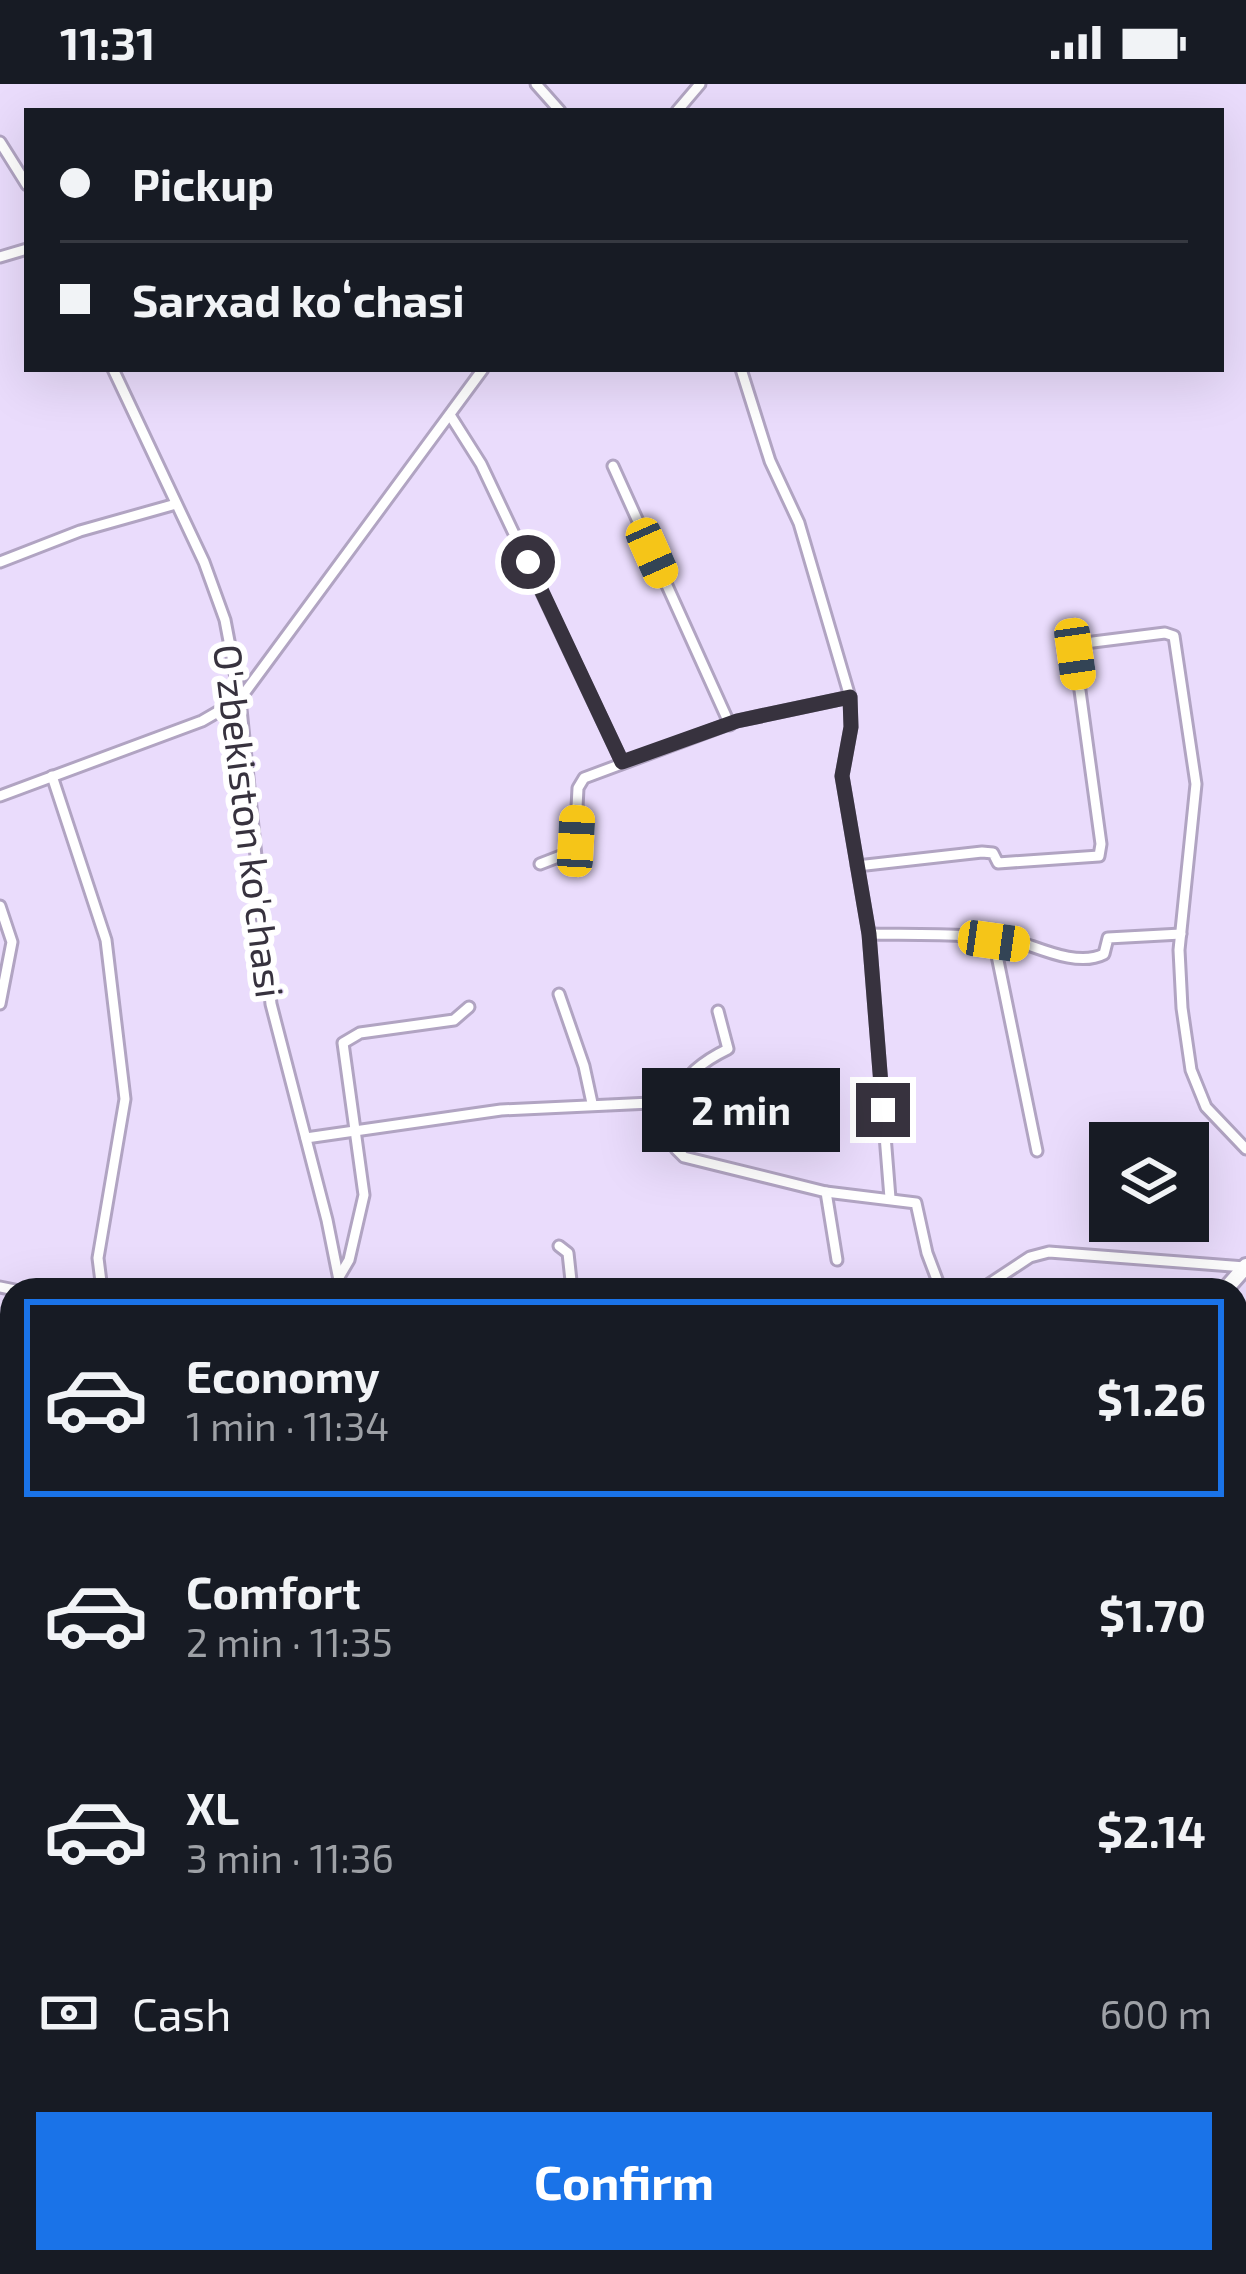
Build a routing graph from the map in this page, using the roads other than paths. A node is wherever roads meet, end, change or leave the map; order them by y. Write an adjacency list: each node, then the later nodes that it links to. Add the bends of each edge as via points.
1 (536, 84): 3 (street)
2 (700, 84): 4 (street)
3 (557, 108)
4 (680, 108)
5 (0, 142): 6 (street)
6 (24, 180)
7 (114, 372): 12 (street, O'zbekiston ko'chasi)
8 (480, 372): 10 (street)
9 (742, 372): 14 (street, via 799,523)
10 (450, 415): 15 (street); 17 (street, via 482,464)
11 (613, 466): 16 (street)
12 (176, 504): 13 (street); 15 (street, O'zbekiston ko'chasi, via 225,620)
13 (0, 562)
14 (850, 697): 16 (street); 21 (street, via 842,776)
15 (240, 699): 18 (street); 33 (street, O'zbekiston ko'chasi, via 268,982)
16 (730, 725): 17 (street)
17 (622, 762): 20 (street, via 580,782 575,847)
18 (52, 776): 19 (street); 42 (street, via 106,940 125,1100)
19 (0, 796)
20 (540, 864)
21 (857, 866): 23 (street); 24 (street, via 982,852 998,863 1099,856 1077,644 1165,634 1174,636 1196,784)
22 (0, 904): 27 (street, via 12,942)
23 (869, 934): 25 (street); 37 (street)
24 (1181, 934): 25 (street, via 1113,937 1098,958); 34 (street, via 1191,1070 1206,1107)
25 (994, 941): 35 (street)
26 (559, 994): 31 (street)
27 (0, 1004)
28 (470, 1007): 32 (street, via 454,1020 345,1039)
29 (718, 1011): 30 (street, via 728,1049 697,1067)
30 (672, 1102): 31 (street); 36 (street, via 680,1155)
31 (592, 1103): 32 (street)
32 (354, 1131): 33 (street); 41 (street, via 364,1196)
33 (306, 1138): 41 (street, O'zbekiston ko'chasi)
34 (1246, 1148)
35 (1037, 1151)
36 (826, 1192): 37 (street); 39 (street)
37 (890, 1198): 44 (street, via 919,1206)
38 (560, 1246): 43 (street)
39 (836, 1259)
40 (1246, 1266): 45 (street, via 1049,1252)
41 (339, 1277)
42 (100, 1278)
43 (571, 1278)
44 (936, 1278)
45 (998, 1278)

